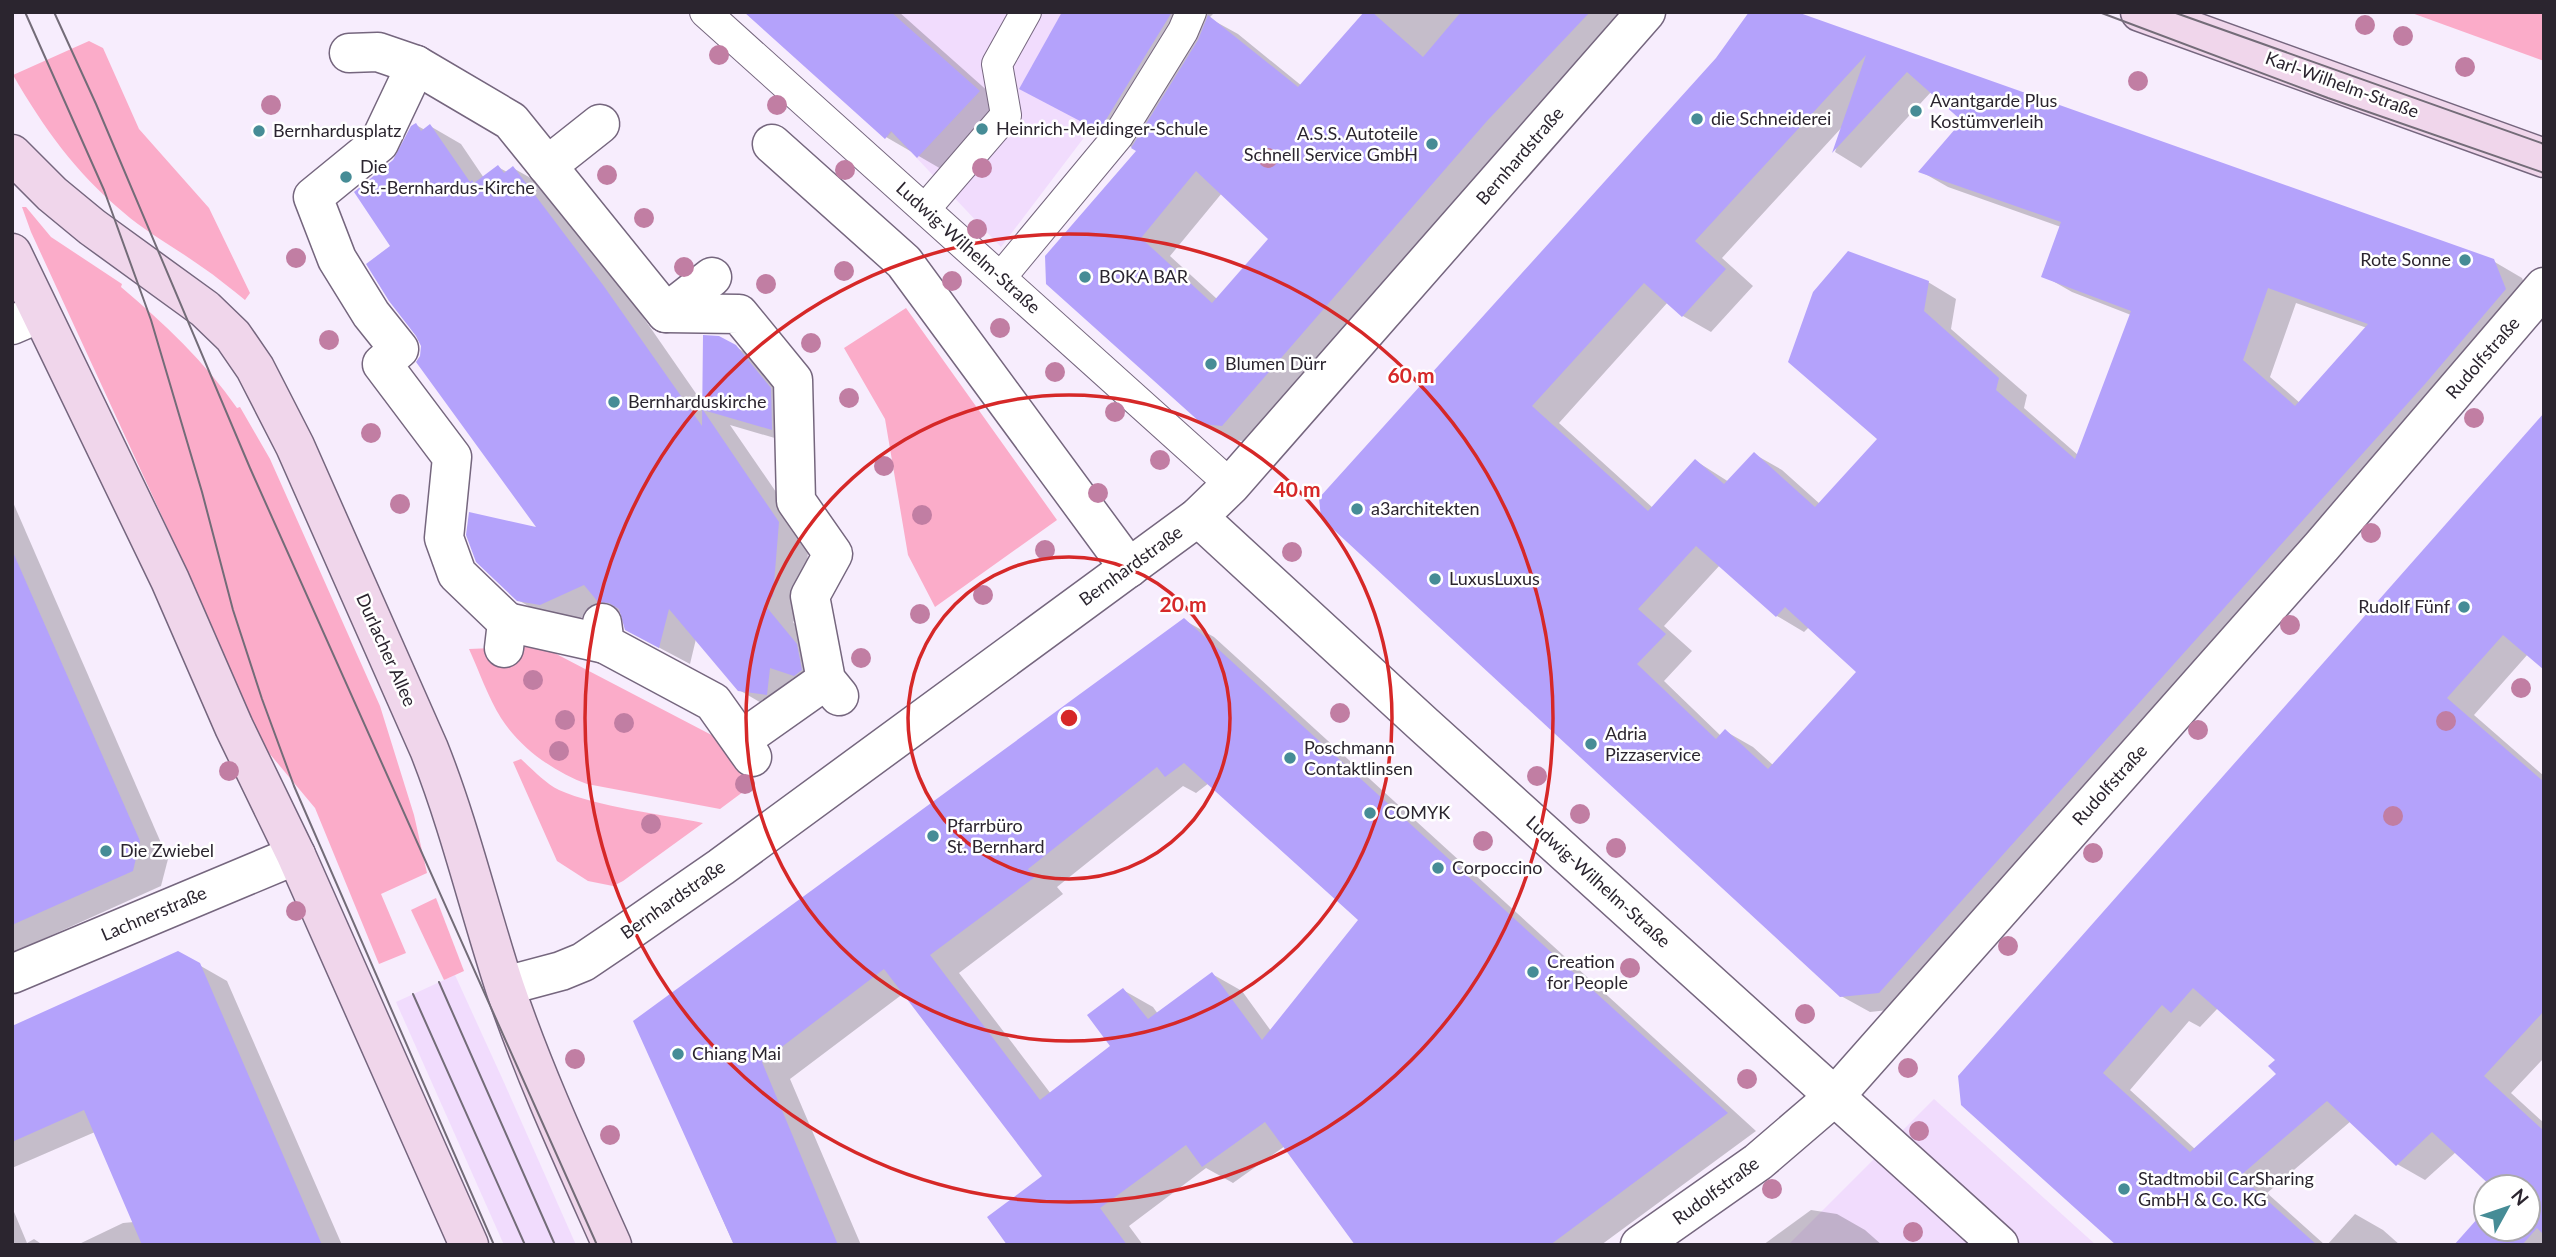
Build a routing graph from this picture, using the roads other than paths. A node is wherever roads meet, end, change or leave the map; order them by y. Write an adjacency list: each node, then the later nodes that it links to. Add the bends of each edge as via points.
1 (705, 12): 13 (lane, Ludwig-Wilhelm-Straße)
2 (1026, 12): 13 (lane, via 997,64 1006,115)
3 (1191, 12): 15 (lane, via 1118,136)
4 (1646, 12): 20 (street, Bernhardstraße)
5 (2140, 12): 11 (main road, Karl-Wilhelm-Straße)
6 (349, 53): 7 (street, via 378,52)
7 (416, 65): 12 (street, via 511,121); 18 (street, via 379,143 313,197 337,259 399,349 382,364 452,457 444,538 457,574 505,635 604,633 713,702 746,748 833,688 810,596 832,554 783,502 793,380 740,314)
8 (600, 124): 12 (street)
9 (772, 144): 22 (street, via 904,262)
10 (12, 154): 25 (main road, Durlacher Allee, via 92,227 205,309 233,336 255,368 295,446 449,798)
11 (2544, 158)
12 (547, 176): 18 (street)
13 (925, 209): 15 (lane, Ludwig-Wilhelm-Straße)
14 (12, 253): 19 (main road)
15 (1001, 277): 20 (lane, Ludwig-Wilhelm-Straße)
16 (712, 278): 18 (street)
17 (2544, 287): 26 (street, Rudolfstraße, via 2322,546)
18 (652, 310)
19 (26, 319): 23 (main road, via 170,580)
20 (1231, 485): 21 (street, Bernhardstraße)
21 (1199, 517): 22 (street, Bernhardstraße); 26 (street, Ludwig-Wilhelm-Straße)
22 (1129, 568): 25 (street, Bernhardstraße, via 621,937 583,962)
23 (296, 855): 24 (street, Lachnerstraße); 27 (main road)
24 (12, 974)
25 (505, 986): 28 (main road, Durlacher Allee, via 534,1069)
26 (1835, 1096): 29 (street, Rudolfstraße, via 1758,1162); 30 (street, Ludwig-Wilhelm-Straße)
27 (469, 1245)
28 (612, 1245)
29 (1640, 1245)
30 (1999, 1245)

